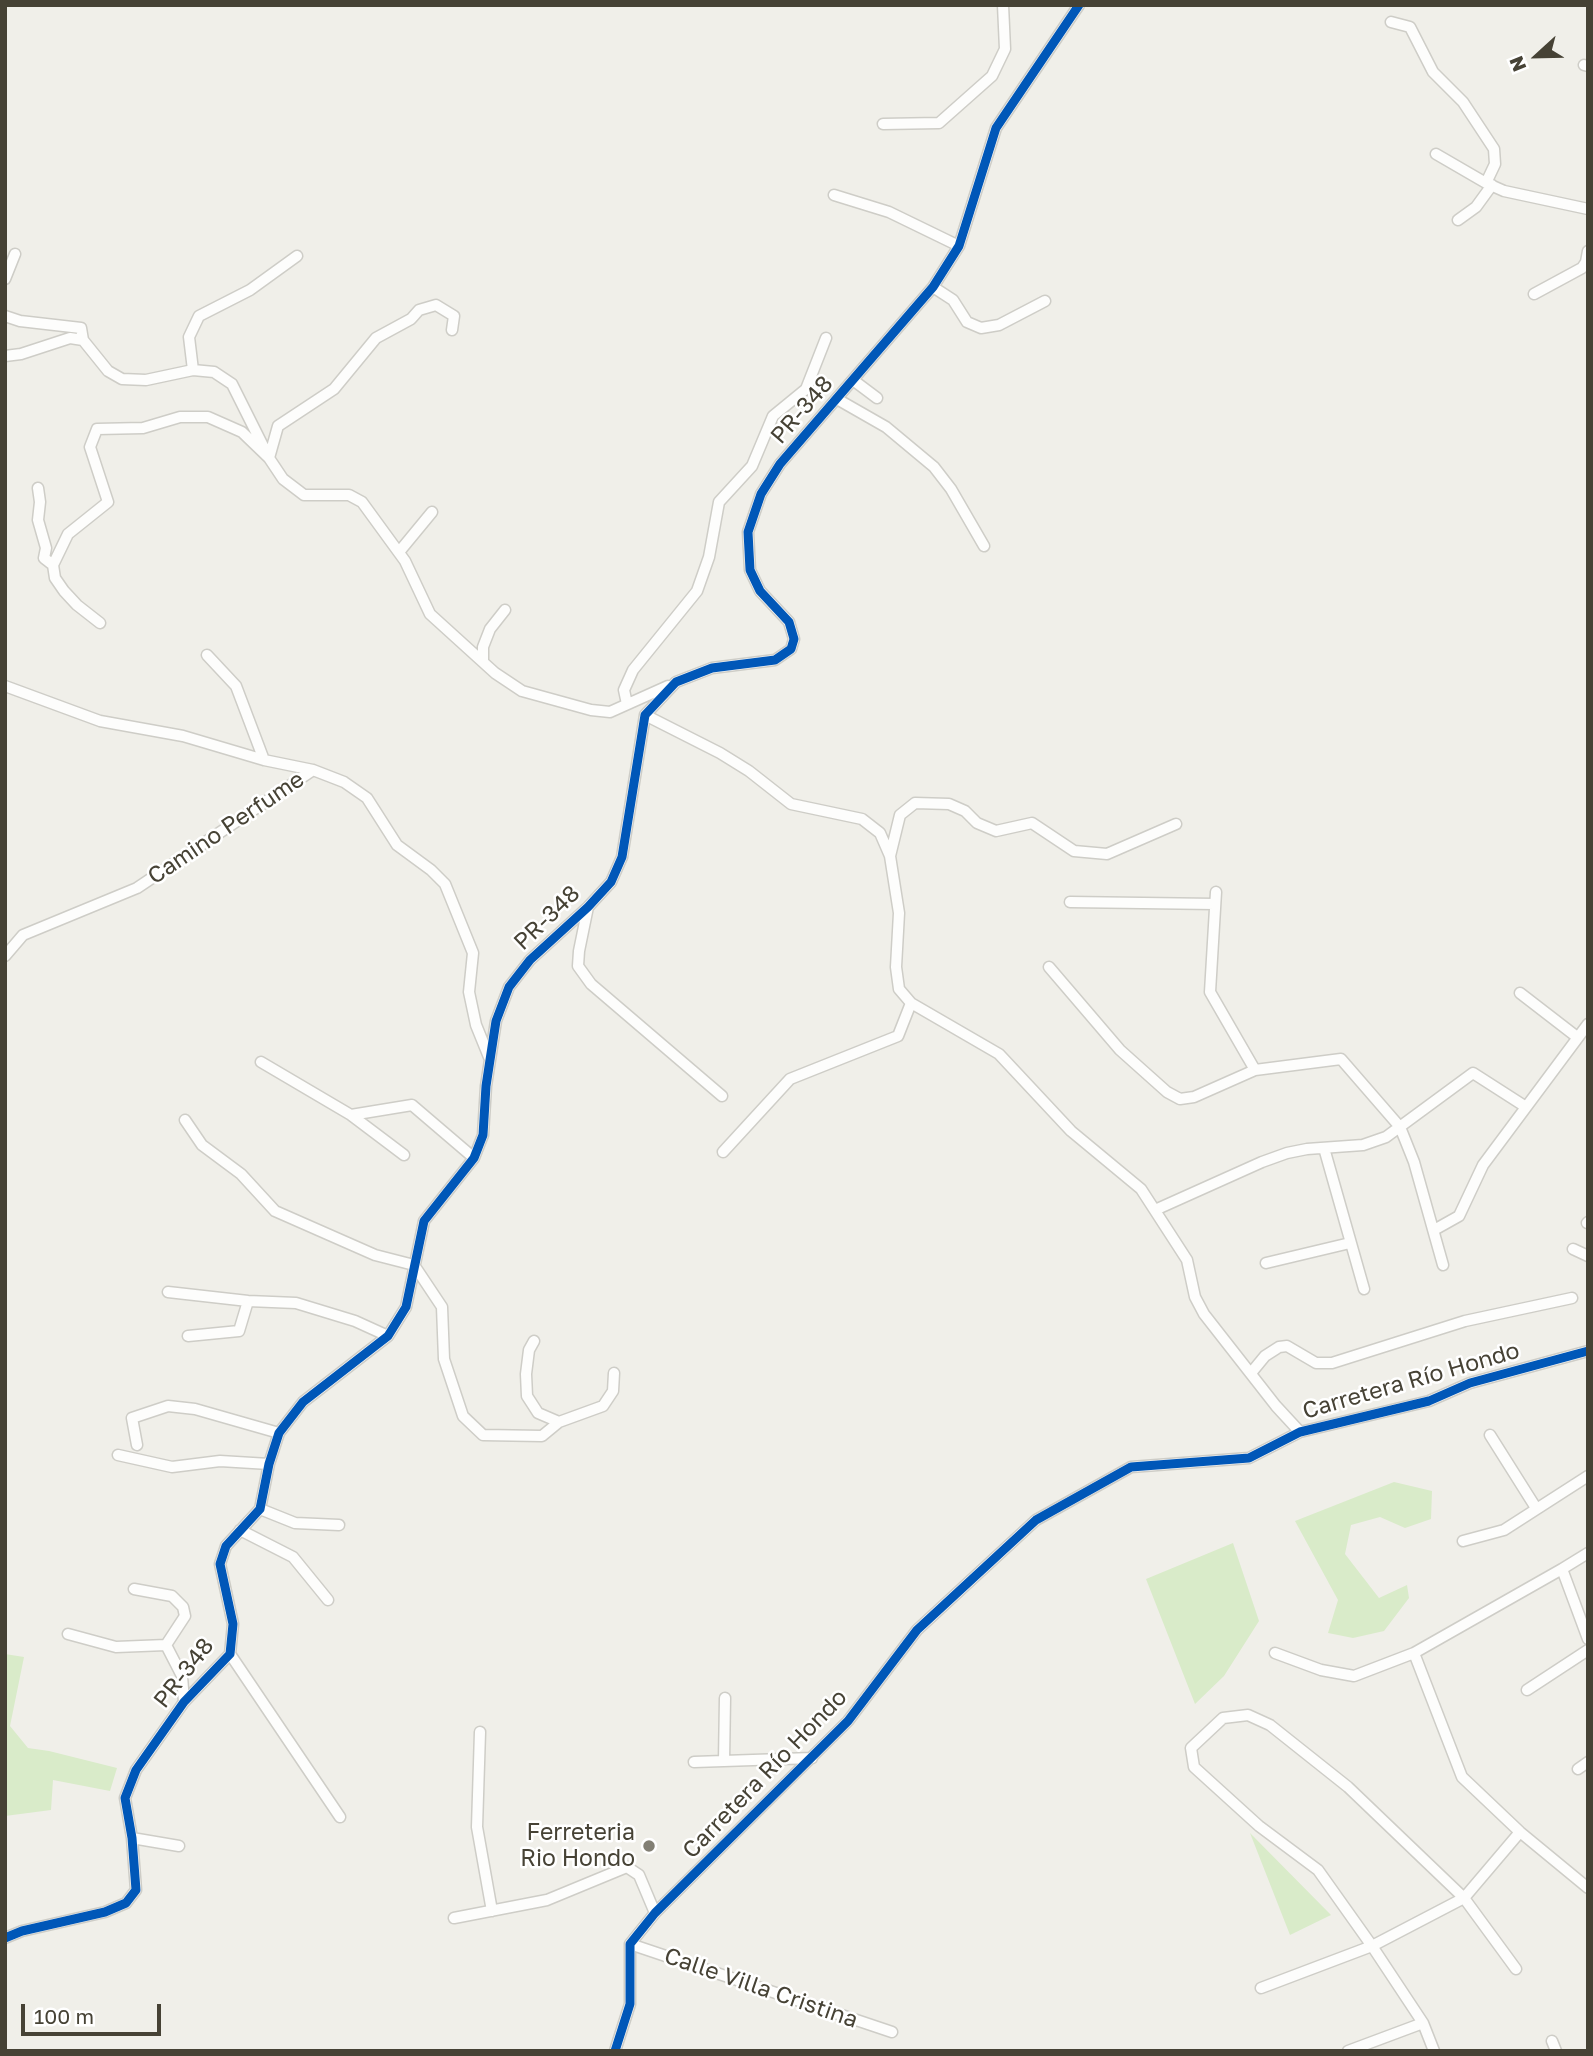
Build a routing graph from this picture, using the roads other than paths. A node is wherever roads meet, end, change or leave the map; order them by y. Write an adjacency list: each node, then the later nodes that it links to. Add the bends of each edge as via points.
1 (1003, 5): 4 (street, via 1004,49 992,76 939,123)
2 (1079, 5): 10 (street, PR-348 / PR-348, via 996,128)
3 (1391, 22): 6 (street, via 1410,27 1433,72 1463,102 1494,149)
4 (884, 124)
5 (1436, 154): 6 (street)
6 (1489, 184): 8 (street); 9 (street, via 1476,207)
7 (834, 195): 10 (street, via 888,212)
8 (1588, 209)
9 (1458, 220)
10 (959, 246): 15 (street, PR-348 / PR-348)
11 (1588, 251): 16 (street, via 1582,268)
12 (15, 254): 14 (street)
13 (297, 256): 23 (street, via 250,290 199,316 189,337)
14 (5, 279)
15 (933, 287): 17 (street, via 953,300 967,322 981,328 999,325); 24 (street, PR-348 / PR-348)
16 (1534, 295)
17 (1045, 301)
18 (5, 316): 21 (street, via 81,328)
19 (452, 330): 27 (street, via 454,316 436,305 419,310 376,338 334,389 278,426)
20 (826, 338): 39 (street, via 807,389 773,416 752,466 719,502 697,591 633,670 624,690)
21 (83, 340): 22 (street, via 70,338); 23 (street, via 108,371 121,379 146,380)
22 (5, 356)
23 (193, 370): 27 (street, via 214,372 232,384)
24 (853, 380): 25 (street); 26 (street, PR-348 / PR-348)
25 (877, 398)
26 (837, 399): 30 (street, via 886,427 934,467); 37 (street, PR-348 / PR-348, via 780,464 761,494 748,532 750,570 760,591 789,622 794,639 791,649 775,660 712,668)
27 (269, 458): 31 (street, via 283,480 304,495 349,495 362,502); 32 (street, via 242,432 208,417 180,417 143,428 97,429 90,447 108,502 68,534)
28 (38, 488): 32 (street, via 44,558)
29 (432, 512): 31 (street)
30 (984, 546)
31 (399, 552): 36 (street, via 430,614)
32 (52, 565): 34 (street, via 64,591)
33 (505, 610): 36 (street, via 490,629)
34 (100, 623)
35 (209, 661): 41 (street, via 236,686)
36 (483, 662): 39 (street, via 522,691 591,710 610,712)
37 (676, 682): 39 (street); 40 (street, PR-348 / PR-348)
38 (5, 686): 41 (street, via 100,721 183,736)
39 (627, 704)
40 (646, 715): 44 (street, via 720,753 791,804 862,819 880,833); 48 (street, PR-348 / PR-348, via 622,858 611,882)
41 (264, 760): 42 (street)
42 (313, 770): 49 (street, Camino Perfume, via 137,888 23,935); 55 (street, Camino Perfume, via 344,782 367,798 397,845 445,884 473,953 468,992)
43 (1176, 824): 44 (street, via 1107,854 1074,850 1031,823 996,831 949,804 915,803 900,815)
44 (890, 856): 52 (street, via 899,914 895,967 899,989)
45 (1216, 892): 47 (street)
46 (1070, 902): 47 (street)
47 (1216, 904): 57 (street, via 1210,992)
48 (587, 907): 55 (street, PR-348 / PR-348, via 530,960 509,987 496,1021); 58 (street, via 578,966 592,984)
49 (5, 956)
50 (1049, 967): 57 (street, via 1120,1050 1167,1092 1180,1098 1194,1097)
51 (1520, 993): 54 (street)
52 (911, 1003): 64 (street, via 898,1036 790,1079); 67 (street, via 999,1054 1070,1131 1141,1188)
53 (1588, 1024): 54 (street)
54 (1577, 1037): 59 (street)
55 (490, 1060): 66 (street, PR-348 / PR-348, via 483,1135)
56 (261, 1062): 60 (street)
57 (1255, 1070): 62 (street, via 1341,1059)
58 (722, 1096)
59 (1525, 1107): 62 (street, via 1473,1073); 68 (street, via 1483,1165 1459,1216)
60 (351, 1115): 65 (street); 66 (street, via 412,1105)
61 (185, 1120): 73 (street, via 202,1145 241,1174 275,1211 375,1255)
62 (1400, 1127): 63 (street, via 1363,1145); 68 (street)
63 (1324, 1149): 67 (street, via 1262,1162); 69 (street)
64 (723, 1152)
65 (404, 1155)
66 (474, 1158): 73 (street, PR-348 / PR-348, via 424,1221)
67 (1156, 1210): 84 (street, via 1187,1260 1204,1314)
68 (1434, 1230): 74 (street)
69 (1350, 1243): 72 (street); 75 (street)
70 (1573, 1250): 71 (street)
71 (1588, 1256)
72 (1266, 1263)
73 (414, 1265): 80 (street, PR-348 / PR-348, via 406,1307); 85 (street, via 442,1307 444,1359 463,1416 483,1435 542,1436)
74 (1443, 1265)
75 (1364, 1289)
76 (167, 1292): 78 (street)
77 (1572, 1297): 84 (street, via 1465,1321 1332,1363 1316,1363 1287,1346 1279,1347)
78 (248, 1301): 79 (street, via 239,1331); 80 (street, via 296,1303)
79 (188, 1336)
80 (388, 1336): 87 (street, PR-348 / PR-348, via 303,1402)
81 (534, 1341): 85 (street, via 529,1350 527,1396 538,1413)
82 (1588, 1351): 86 (street, Carretera Río Hondo, via 1470,1383 1429,1401)
83 (614, 1373): 85 (street, via 613,1391 603,1406)
84 (1251, 1373): 86 (street)
85 (559, 1422)
86 (1300, 1432): 113 (street, Carretera Río Hondo, via 1248,1458 1131,1467 1036,1520 917,1630 848,1721)
87 (279, 1433): 89 (street, via 168,1406 132,1418); 91 (street, PR-348 / PR-348)
88 (1490, 1436): 93 (street)
89 (137, 1445)
90 (118, 1455): 91 (street, via 172,1467 220,1461)
91 (269, 1464): 94 (street, PR-348 / PR-348)
92 (1588, 1476): 93 (street)
93 (1536, 1508): 97 (street, via 1504,1530)
94 (260, 1509): 95 (street, via 295,1523); 96 (street, PR-348 / PR-348)
95 (339, 1525)
96 (240, 1530): 101 (street, via 293,1557); 108 (street, PR-348 / PR-348, via 226,1546 220,1564 233,1624)
97 (1462, 1541)
98 (1588, 1553): 99 (street)
99 (1562, 1569): 103 (street); 107 (street)
100 (134, 1589): 104 (street, via 172,1596 183,1607 184,1616)
101 (328, 1600)
102 (68, 1634): 104 (street, via 116,1647)
103 (1588, 1639)
104 (166, 1645): 111 (street, via 182,1676)
105 (1588, 1650): 109 (street)
106 (1275, 1653): 107 (street, via 1354,1676)
107 (1414, 1653): 119 (street, via 1462,1777)
108 (230, 1654): 111 (street, PR-348 / PR-348); 118 (street)
109 (1527, 1690)
110 (725, 1698): 114 (street)
111 (184, 1702): 120 (street, PR-348 / PR-348, via 136,1770 125,1798)
112 (480, 1732): 124 (street, via 477,1827)
113 (812, 1758): 114 (street); 125 (street, Carretera Río Hondo)
114 (724, 1761): 115 (street)
115 (694, 1762)
116 (1588, 1762): 117 (street)
117 (1578, 1769)
118 (340, 1817)
119 (1520, 1832): 122 (street); 123 (street)
120 (132, 1838): 121 (street); 127 (street, PR-348 / PR-348, via 136,1890 127,1903)
121 (179, 1846)
122 (1588, 1888)
123 (1464, 1898): 129 (street); 129 (street, via 1348,1787 1270,1726 1248,1715 1223,1718 1191,1748 1194,1767 1259,1826 1318,1870); 130 (street)
124 (492, 1911): 125 (street, via 547,1900 627,1867 639,1875); 126 (street)
125 (654, 1913): 128 (street, Carretera Río Hondo)
126 (454, 1918)
127 (5, 1938)
128 (630, 1944): 133 (street, Calle Villa Cristina); 134 (street, via 629,2004)
129 (1372, 1946): 131 (street); 132 (street)
130 (1516, 1969)
131 (1261, 1988)
132 (1423, 2023): 135 (street); 136 (street)
133 (892, 2032)
134 (615, 2051)
135 (1348, 2051)
136 (1434, 2051)

